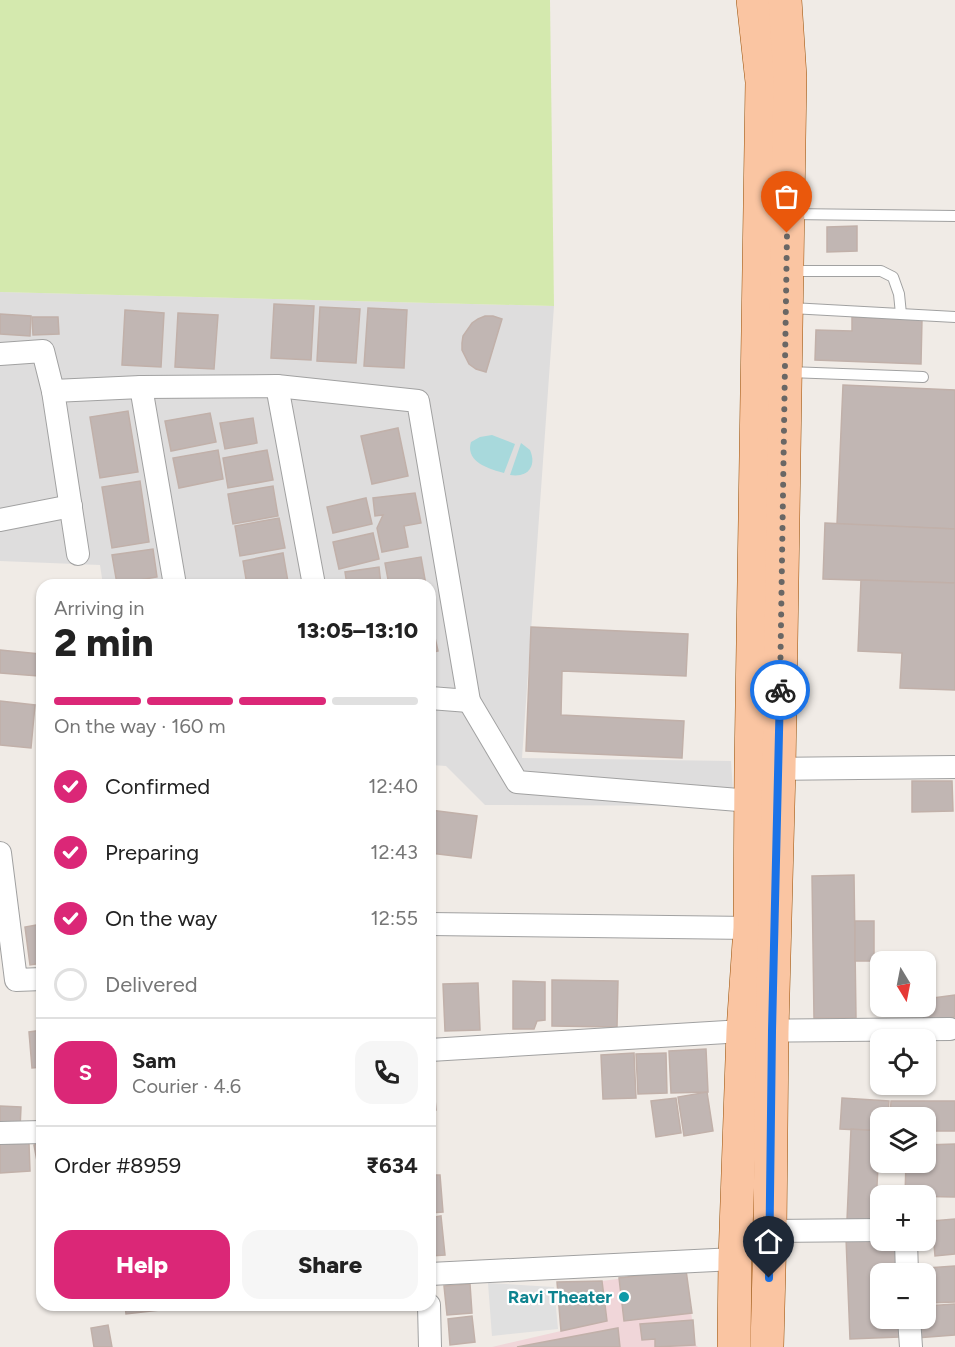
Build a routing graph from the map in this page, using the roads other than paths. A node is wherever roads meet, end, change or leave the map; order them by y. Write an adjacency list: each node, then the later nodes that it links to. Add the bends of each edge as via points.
1 (753, 0): 23 (main road, via 762,82)
2 (785, 0): 3 (main road, via 790,77)
3 (787, 214): 4 (lane); 5 (main road)
4 (955, 216)
5 (786, 270): 6 (main road); 7 (lane, via 881,271 893,277)
6 (785, 308): 7 (lane); 10 (main road)
7 (901, 314): 8 (lane)
8 (955, 317)
9 (0, 354): 14 (street, via 43,351)
10 (784, 372): 11 (lane); 23 (main road)
11 (923, 377)
12 (277, 386): 13 (street); 19 (street); 21 (street, via 418,401)
13 (141, 387): 14 (street); 18 (street)
14 (53, 391): 15 (street)
15 (71, 506): 16 (street); 17 (street)
16 (0, 520)
17 (78, 554)
18 (174, 579)
19 (313, 579)
20 (436, 698): 21 (street)
21 (469, 701): 24 (street, via 517,782)
22 (955, 767): 23 (street)
23 (765, 769): 24 (main road); 30 (main road)
24 (751, 801): 27 (main road)
25 (0, 853): 28 (street, via 16,980)
26 (436, 924): 27 (street)
27 (750, 928): 30 (main road)
28 (36, 979)
29 (950, 1029): 30 (street)
30 (758, 1031): 31 (street); 35 (main road); 36 (main road)
31 (436, 1050)
32 (36, 1132): 33 (street)
33 (0, 1133)
34 (870, 1230): 35 (street)
35 (770, 1232): 42 (main road)
36 (735, 1259): 37 (street); 41 (main road)
37 (436, 1274)
38 (429, 1311): 40 (street)
39 (910, 1329): 43 (street)
40 (430, 1347)
41 (734, 1347)
42 (767, 1347)
43 (911, 1347)

